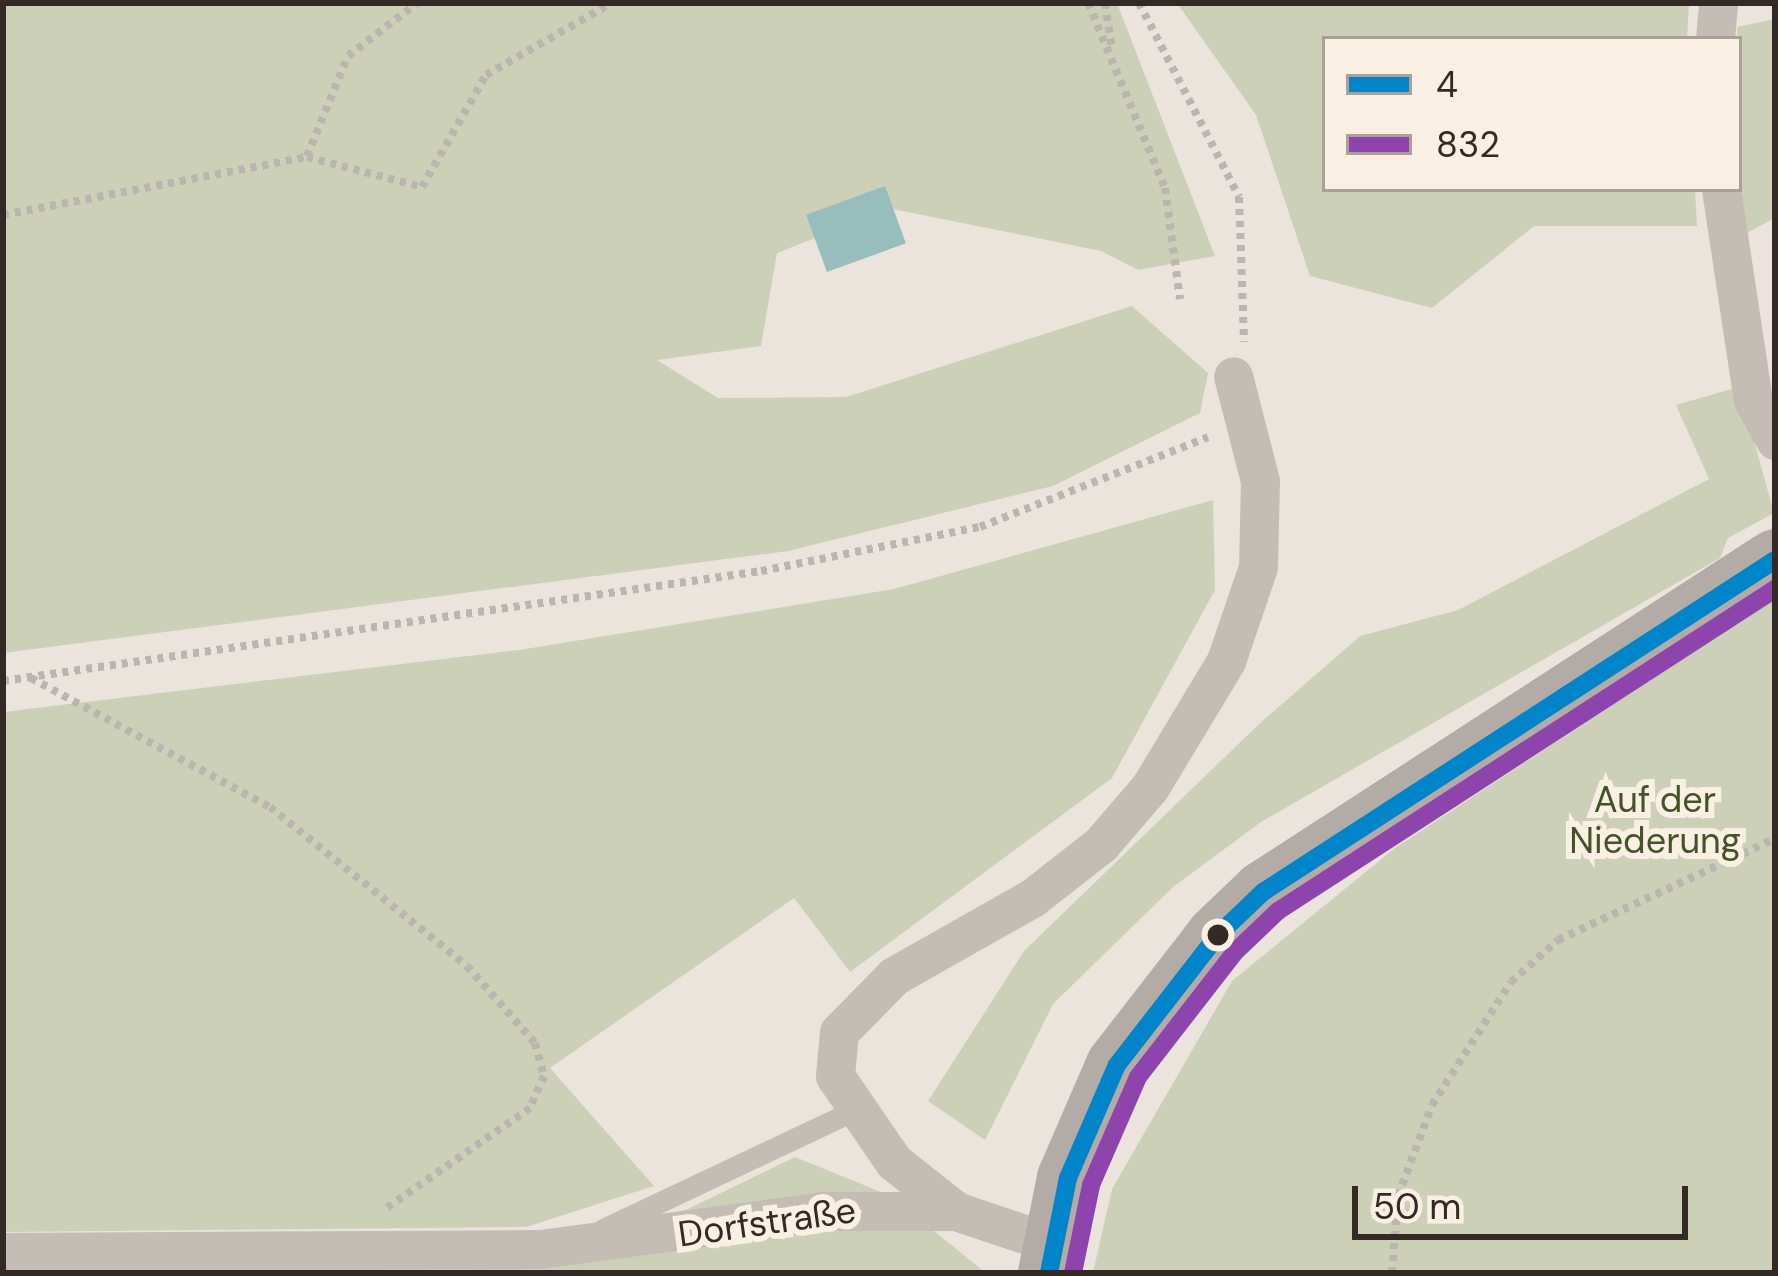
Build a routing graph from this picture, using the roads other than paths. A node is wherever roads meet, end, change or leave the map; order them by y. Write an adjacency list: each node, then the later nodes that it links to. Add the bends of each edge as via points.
1 (1718, 3): 2 (street)
2 (1715, 36)
3 (1721, 192): 5 (street, via 1753,400)
4 (1233, 376): 7 (street, via 1249,421 1258,567 1226,661 1150,787 1101,844 1032,898 894,976 839,1032 835,1076)
5 (1775, 440)
6 (1775, 560): 11 (main road, via 1248,906 1117,1065)
7 (851, 1112): 8 (street); 9 (lane)
8 (956, 1211): 9 (street, Dorfstraße, via 823,1211); 11 (street)
9 (540, 1249): 10 (street, Dorfstraße, via 334,1243)
10 (3, 1252)
11 (1051, 1258)

